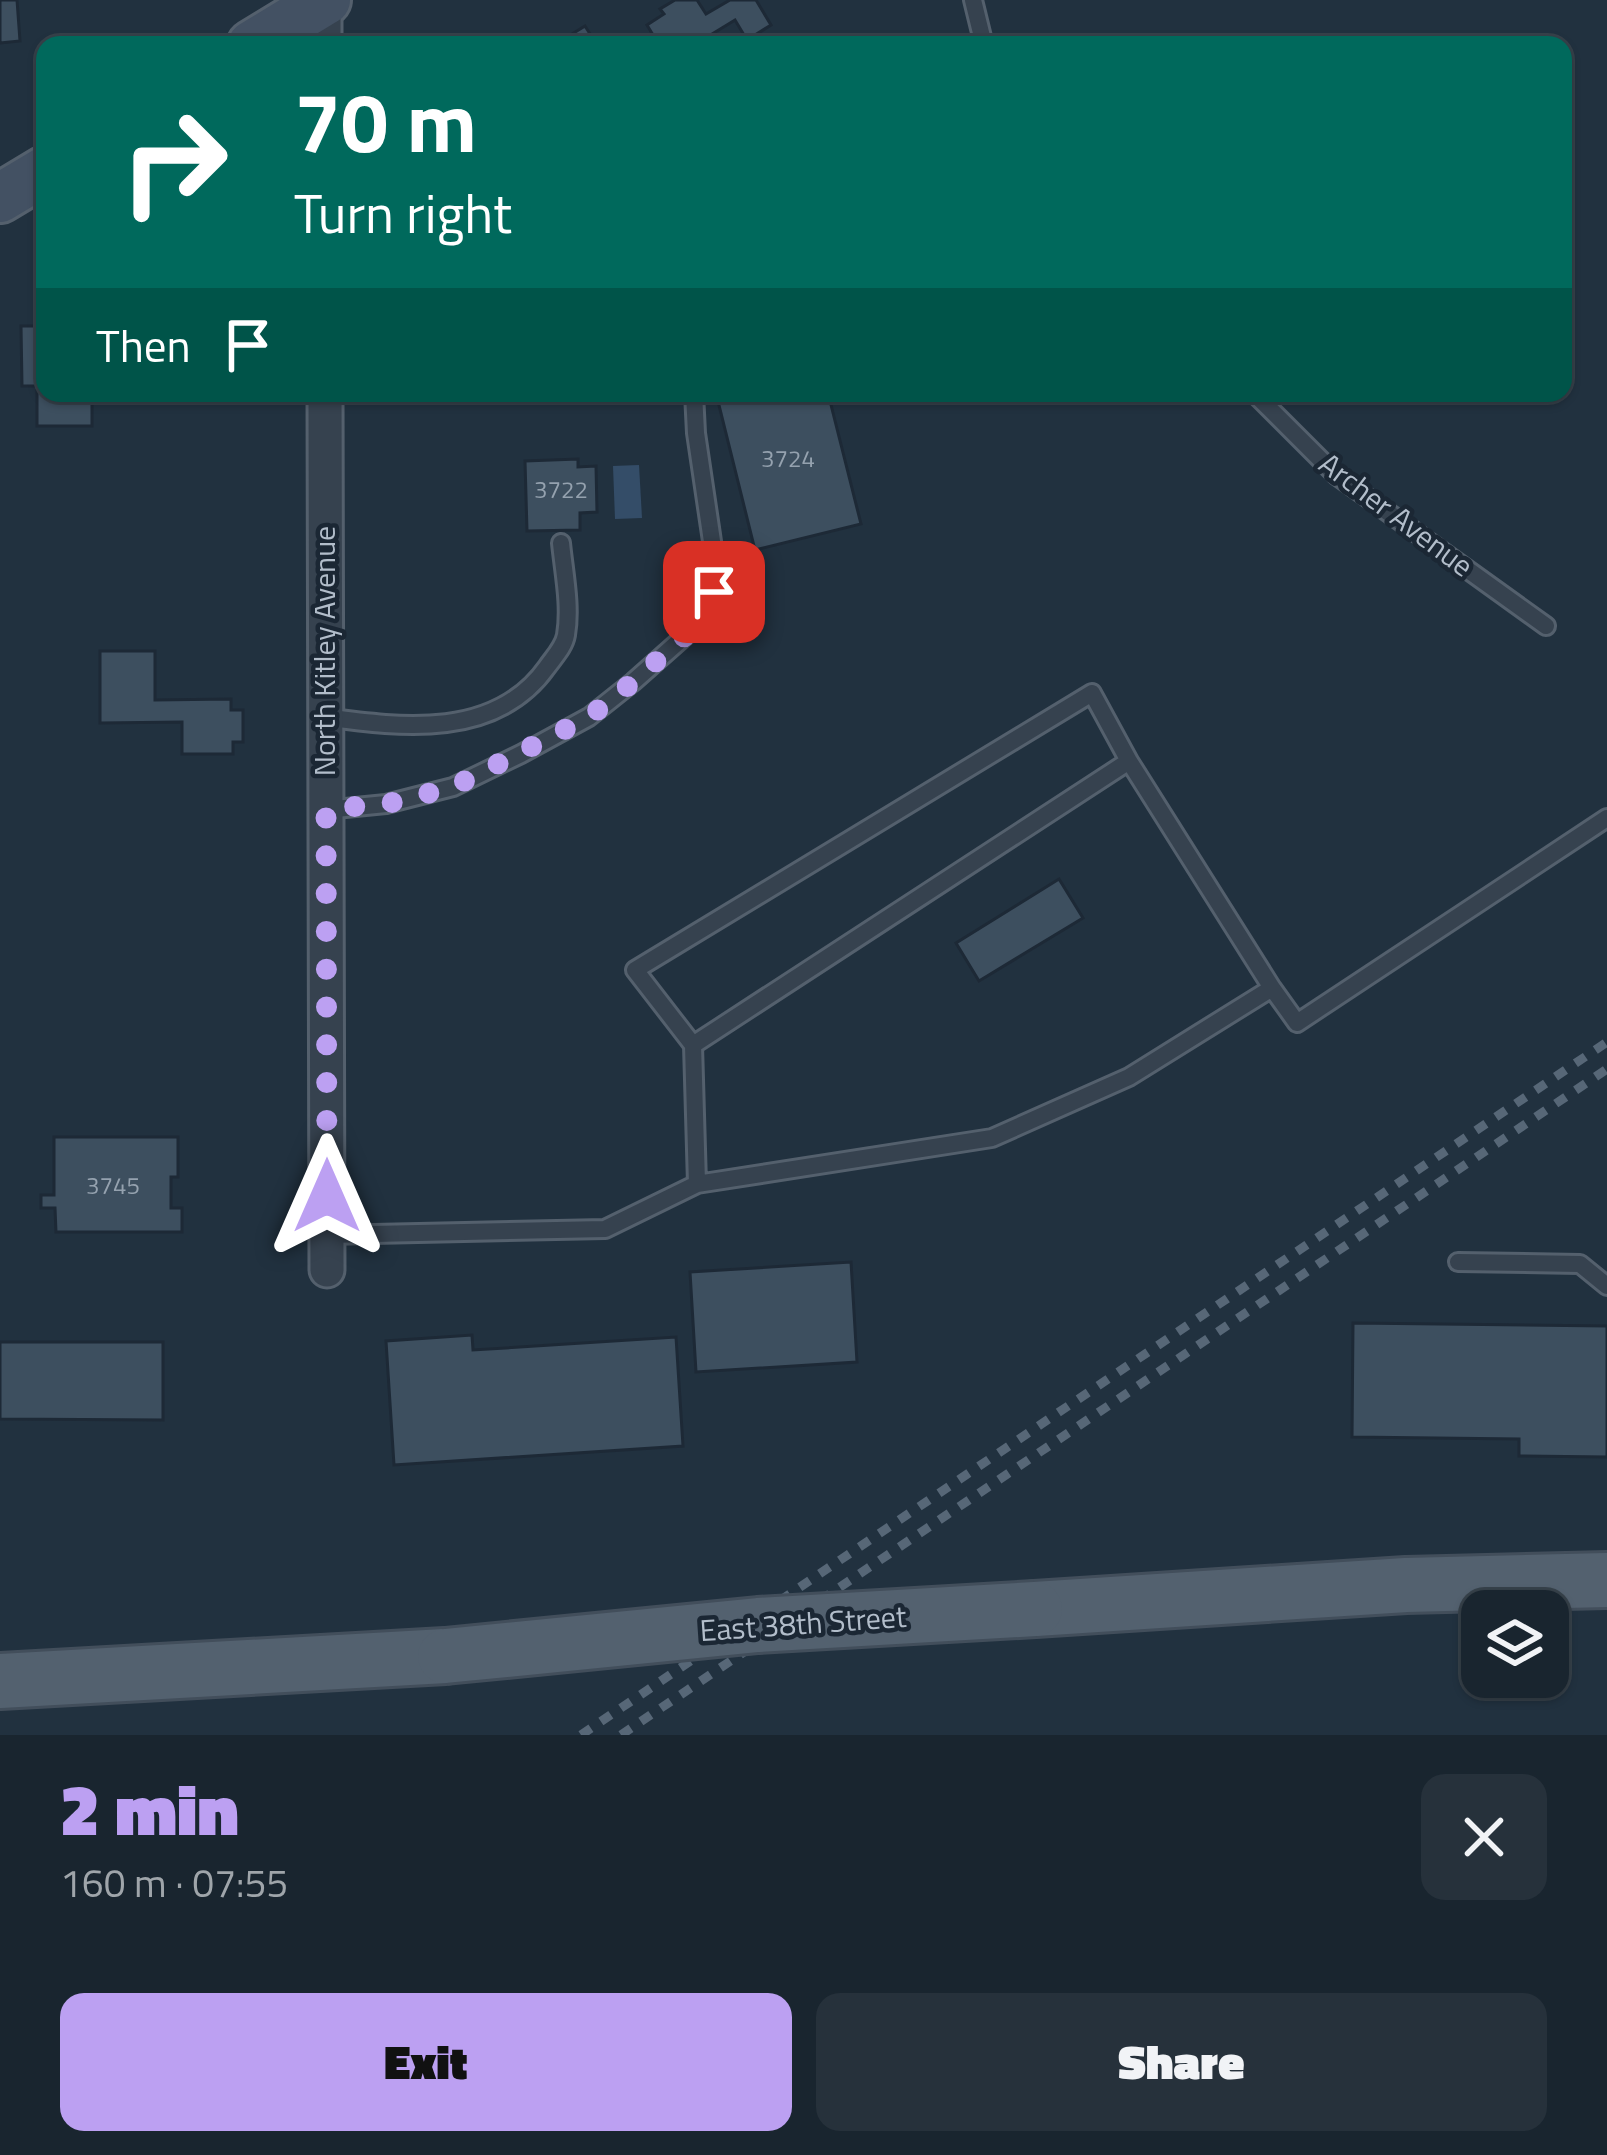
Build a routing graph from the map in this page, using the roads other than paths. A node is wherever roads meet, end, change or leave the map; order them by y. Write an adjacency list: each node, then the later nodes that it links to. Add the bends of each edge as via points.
1 (325, 0): 3 (main road); 4 (street)
2 (974, 0): 5 (lane)
3 (267, 36)
4 (324, 36)
5 (982, 36)
6 (36, 176): 7 (main road)
7 (0, 198)
8 (325, 402): 13 (street, North Kitley Avenue)
9 (694, 402): 15 (lane, via 714,592 694,628 589,717 521,754 453,787)
10 (1263, 402): 12 (lane, Archer Avenue, via 1336,475)
11 (561, 543): 13 (lane, via 566,641 534,686 489,714 447,725)
12 (1546, 626)
13 (326, 717): 15 (street, North Kitley Avenue)
14 (1130, 761): 17 (lane); 18 (lane); 18 (lane, via 1092,692 634,970)
15 (326, 809): 20 (street, North Kitley Avenue)
16 (1607, 818): 17 (lane, via 1298,1023)
17 (1272, 988): 19 (lane, via 1130,1077 992,1138)
18 (693, 1045): 19 (lane)
19 (697, 1184): 20 (lane, via 605,1229)
20 (327, 1234): 22 (street, North Kitley Avenue)
21 (1459, 1262): 23 (lane, via 1580,1264)
22 (327, 1270)
23 (1607, 1286)
24 (1607, 1580): 25 (main road, East 38th Street, bridge, via 758,1625 445,1656)
25 (0, 1681)

